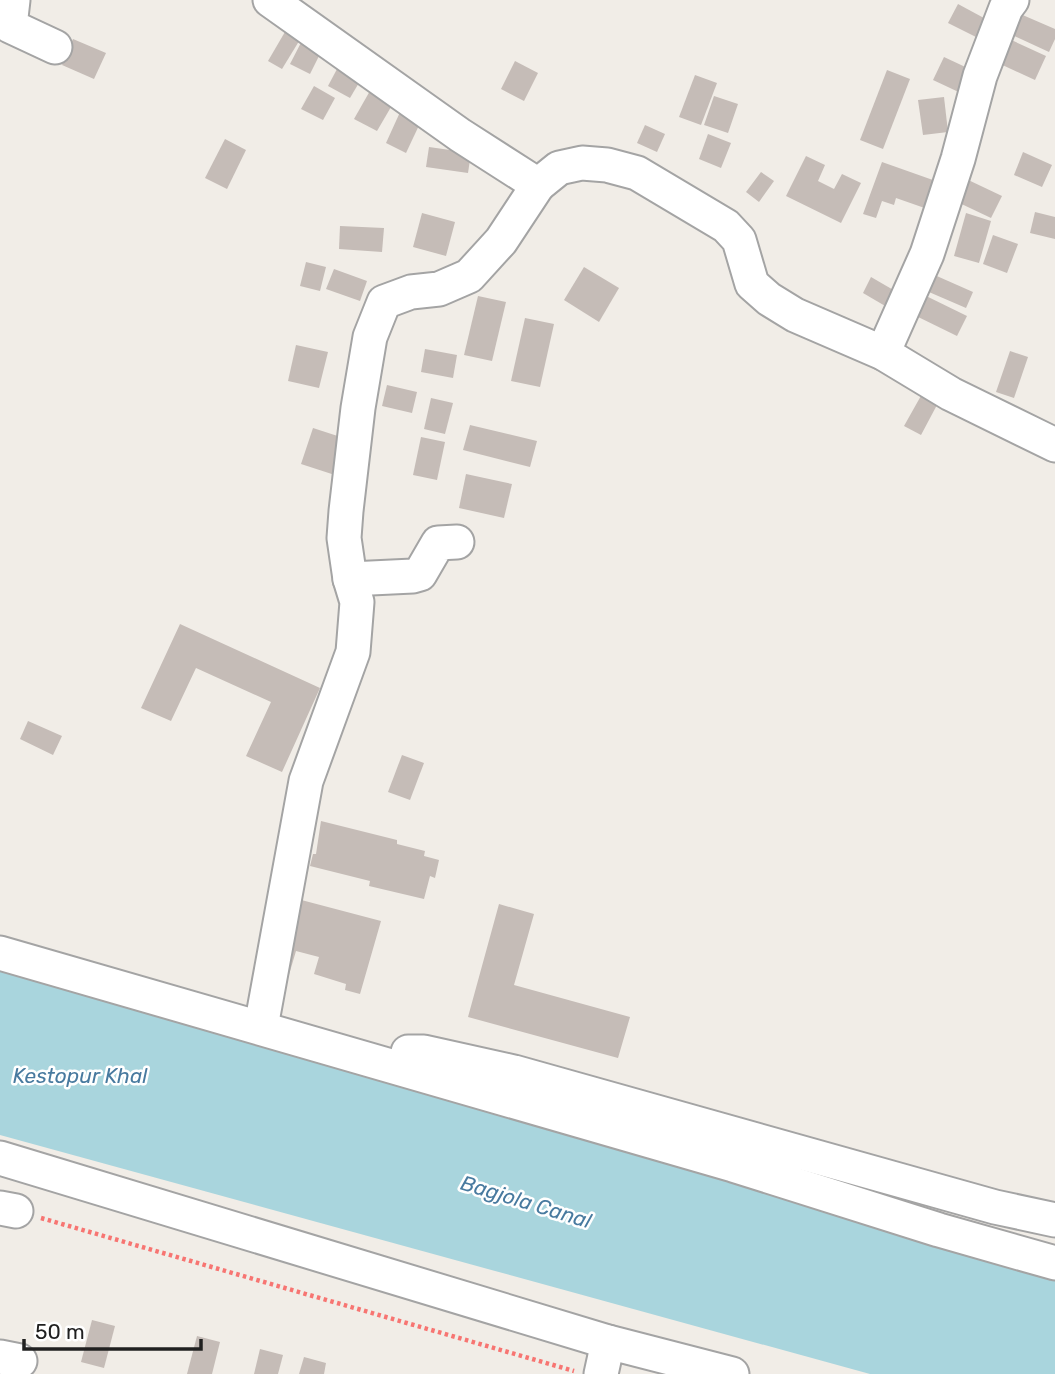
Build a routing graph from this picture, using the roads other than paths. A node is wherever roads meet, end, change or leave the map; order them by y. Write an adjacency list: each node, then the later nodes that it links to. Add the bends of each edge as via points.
1 (13, 0): 4 (street, via 10,26)
2 (270, 0): 5 (street)
3 (1004, 3): 6 (street, via 927,254)
4 (54, 47)
5 (538, 185): 6 (street, via 559,168 582,163 636,173 726,226 739,240 752,284 768,299); 9 (street, via 501,241 469,276 439,289 411,292 384,302 370,337 358,408 344,538)
6 (883, 353): 7 (street, via 951,394)
7 (1055, 445)
8 (457, 542): 9 (street, via 438,543 420,574)
9 (350, 579): 11 (street, via 357,602 353,652 306,781)
10 (0, 953): 11 (street)
11 (261, 1027): 12 (street)
12 (348, 1052): 14 (street, via 424,1052 514,1072); 15 (street)
13 (0, 1158): 16 (street)
14 (1055, 1220)
15 (1055, 1264)
16 (605, 1358): 17 (street)
17 (732, 1374)

